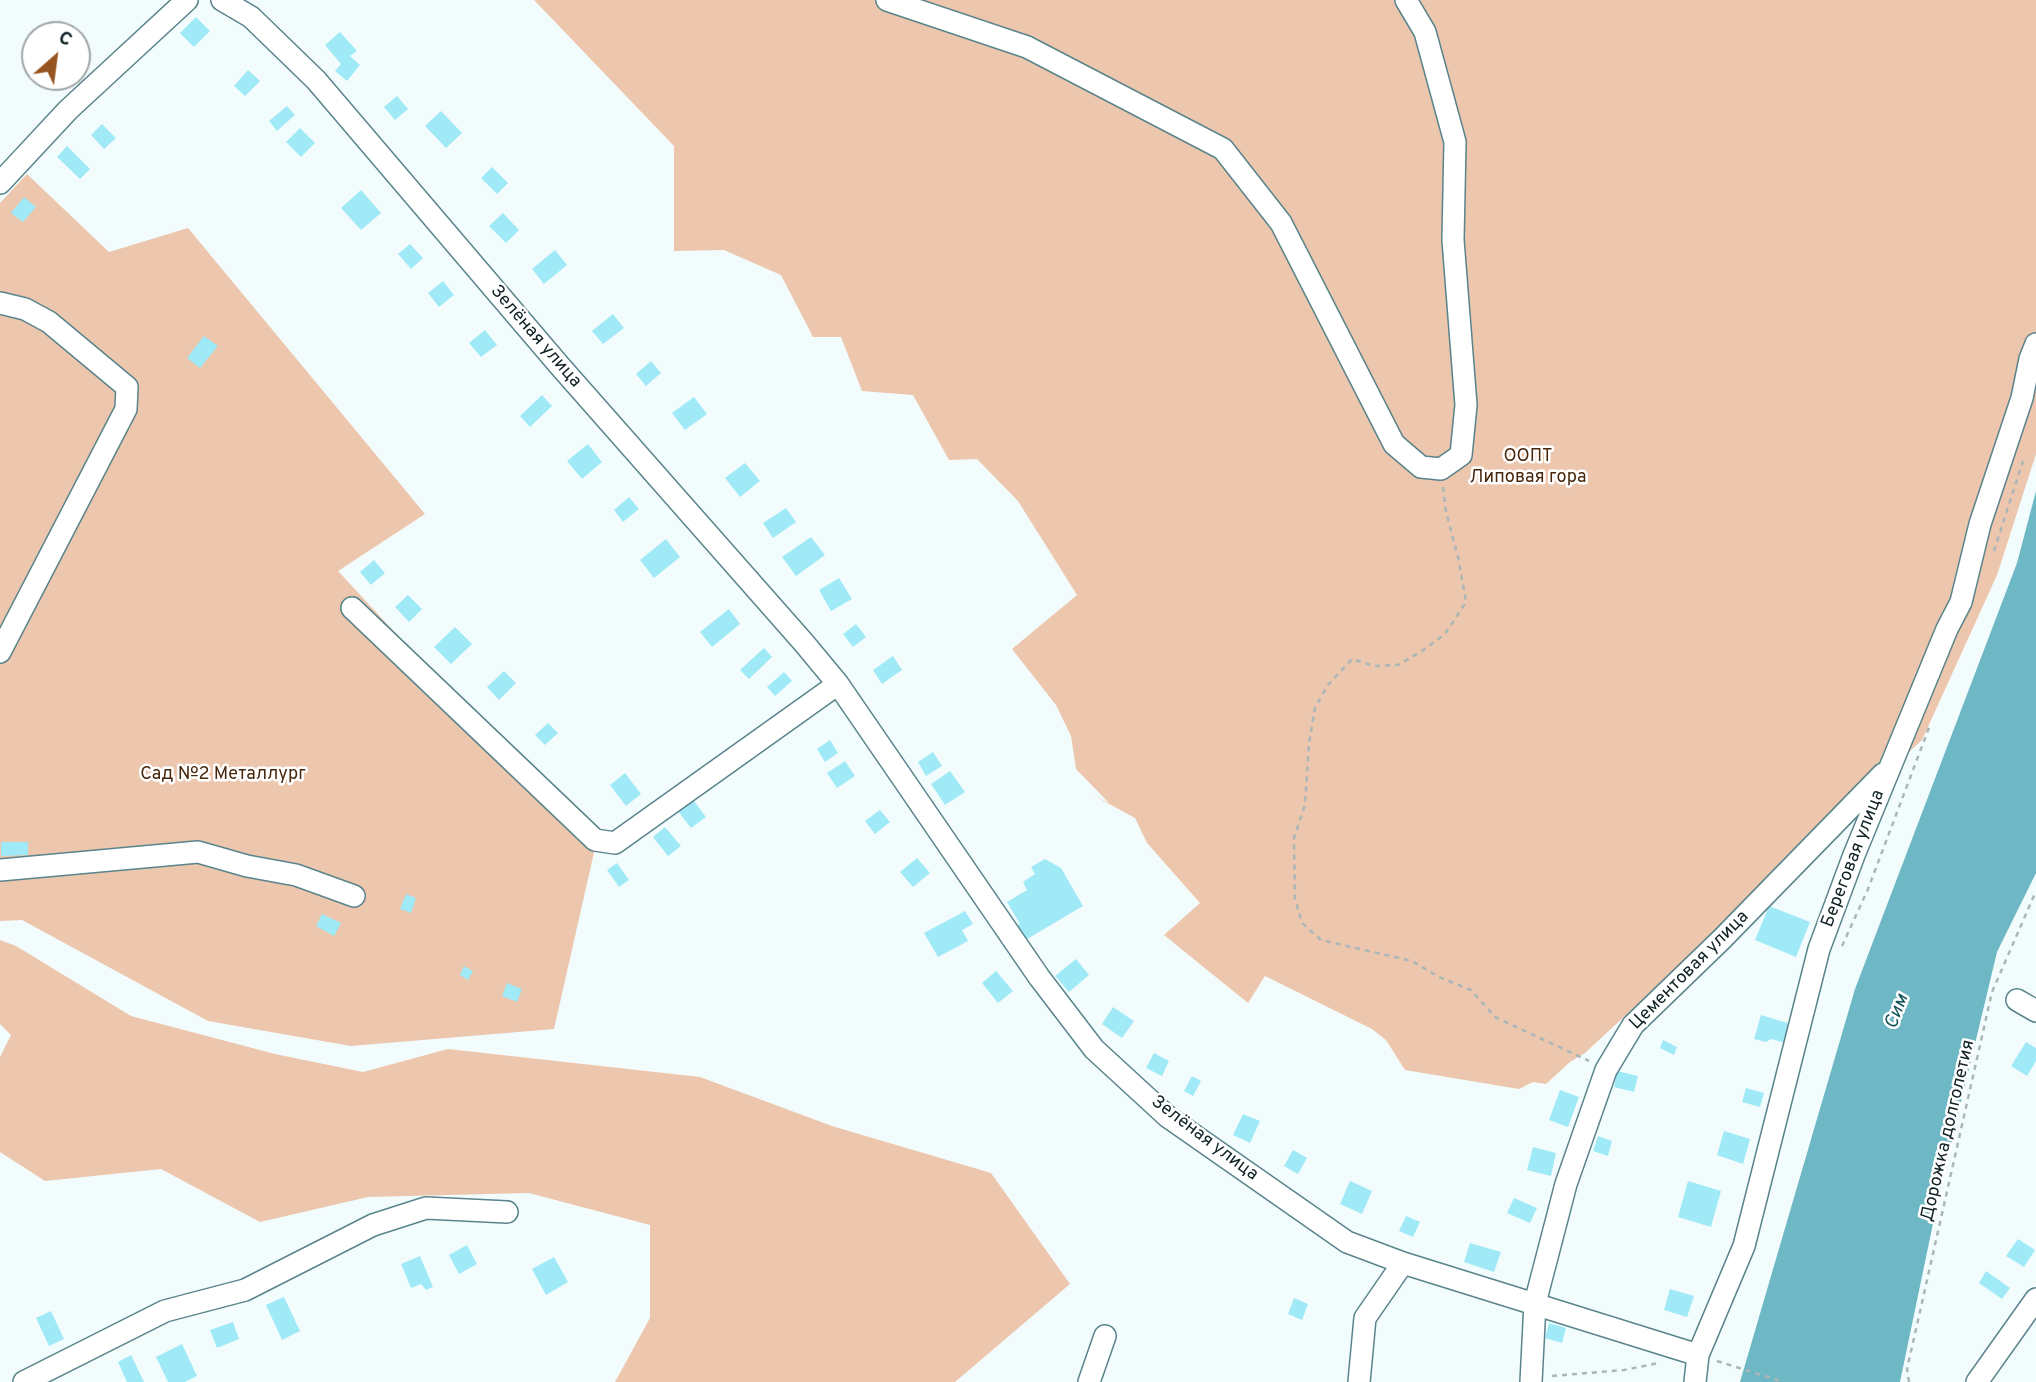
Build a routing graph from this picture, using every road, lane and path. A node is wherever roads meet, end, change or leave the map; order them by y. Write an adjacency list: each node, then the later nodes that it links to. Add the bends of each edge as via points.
1 (187, 0): 5 (street, via 68,110)
2 (222, 0): 11 (street, Зелёная улица, via 251,17 316,80)
3 (887, 0): 8 (street, via 1027,47 1223,149 1281,223 1394,444 1421,467)
4 (1406, 0): 8 (street, via 1425,32 1455,142 1454,240 1466,405 1461,455)
5 (0, 183)
6 (0, 303): 10 (street, via 49,322 127,387 126,408)
7 (2036, 344): 12 (street, Береговая улица, via 1980,524 1961,602)
8 (1441, 469): 18 (path, via 1466,602 1445,634 1422,651 1398,665 1374,666 1352,659 1327,686 1315,708 1305,805 1294,838 1295,900 1302,923 1321,940 1412,961 1471,990 1495,1017)
9 (352, 608): 11 (street, via 595,840 615,843)
10 (0, 652)
11 (838, 684): 20 (street, Зелёная улица, via 1039,977 1094,1049 1168,1116 1347,1242)
12 (1891, 767): 18 (street, Цементовая улица, via 1633,1025); 24 (street, Береговая улица, via 1819,949 1744,1246)
13 (0, 870): 15 (street, via 198,852 296,875)
14 (2036, 891): 33 (path, Дорожка долголетия, via 1992,992 1907,1369)
15 (354, 896)
16 (2017, 1000): 17 (street)
17 (2036, 1012)
18 (1606, 1070): 22 (street, Цементовая улица, via 1566,1184)
19 (507, 1212): 28 (street, via 426,1208 373,1225 245,1290 165,1311)
20 (1403, 1263): 22 (street, Зелёная улица); 30 (street, via 1365,1318)
21 (2036, 1299): 34 (street)
22 (1535, 1303): 24 (street, Зелёная улица); 27 (street, Цементовая улица)
23 (1105, 1336): 29 (street)
24 (1698, 1355): 31 (street, Береговая улица)
25 (1661, 1363): 27 (path)
26 (1734, 1366): 32 (path)
27 (1531, 1381)
28 (24, 1382)
29 (1089, 1382)
30 (1359, 1382)
31 (1695, 1382)
32 (1784, 1382)
33 (1909, 1382)
34 (1977, 1382)

